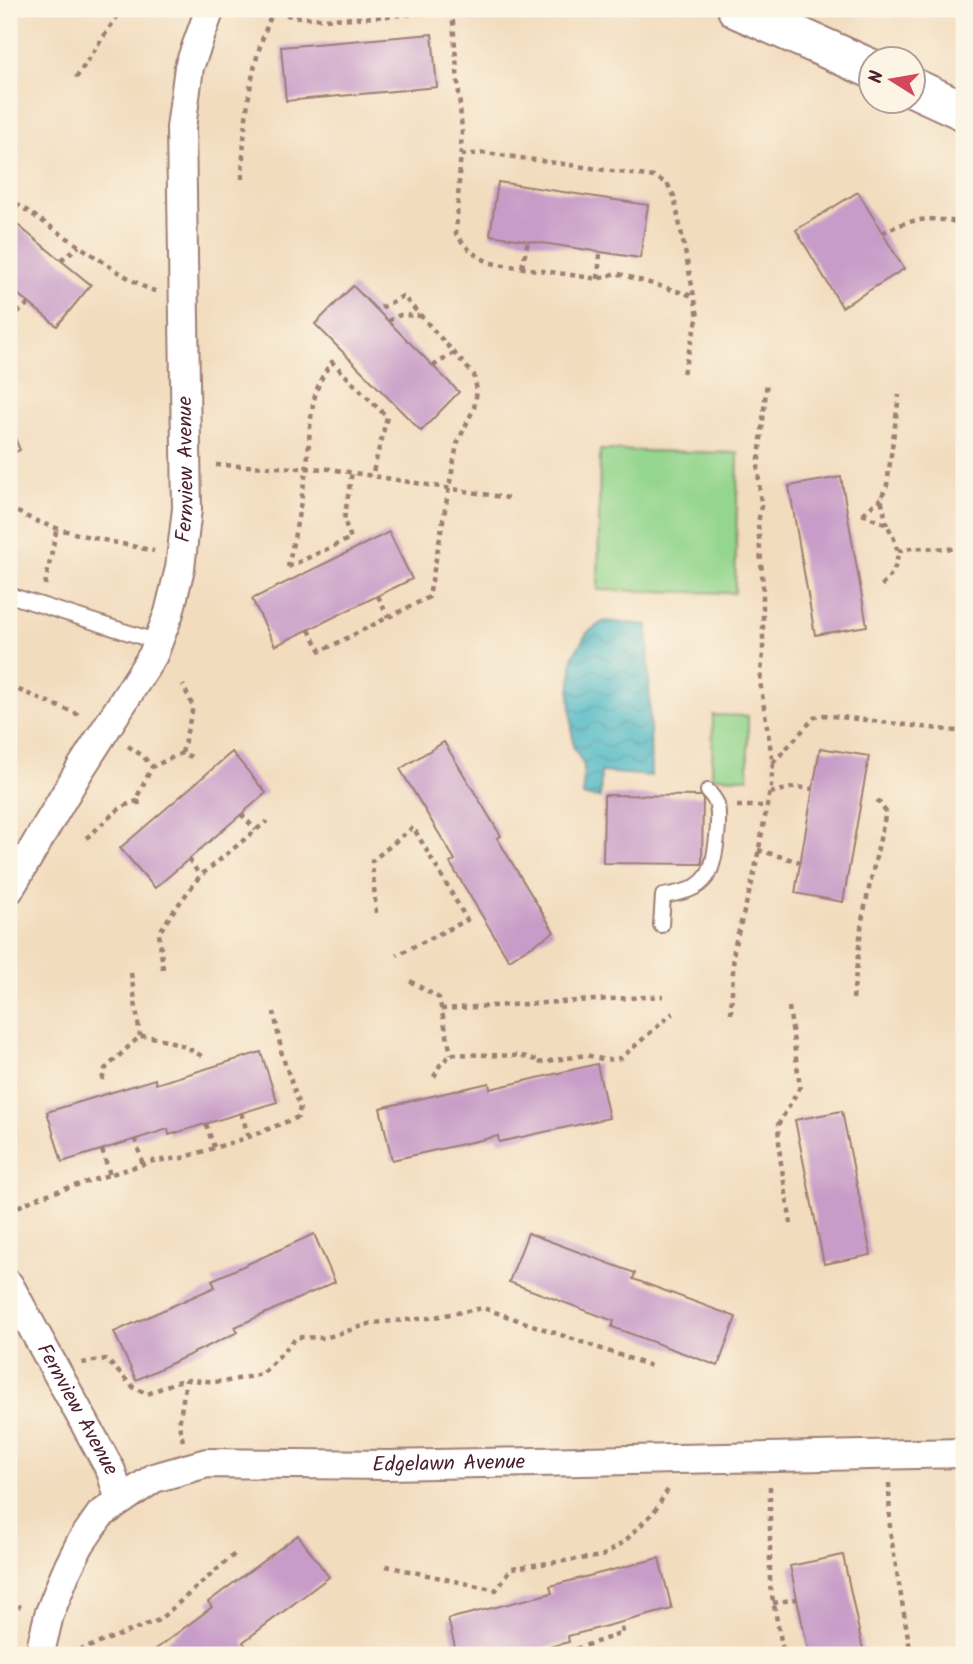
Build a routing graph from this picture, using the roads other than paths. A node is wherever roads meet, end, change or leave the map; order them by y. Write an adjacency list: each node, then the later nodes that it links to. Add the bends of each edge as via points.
1 (210, 9): 7 (street, Fernview Avenue, via 189,67 181,128 187,509 182,558)
2 (737, 9): 3 (main road)
3 (858, 63)
4 (928, 94): 5 (main road)
5 (964, 111)
6 (9, 595): 7 (lane)
7 (158, 642): 9 (street, Fernview Avenue)
8 (708, 791): 10 (lane, via 717,803 715,853 708,876 690,891 663,896)
9 (9, 890)
10 (661, 925)
11 (9, 1285): 13 (street, Fernview Avenue, via 111,1471)
12 (964, 1453): 13 (street, Edgelawn Avenue, via 388,1465 206,1463 154,1478)
13 (120, 1501): 14 (street, Edgelawn Avenue, via 100,1515 70,1564 49,1615)
14 (41, 1655)

